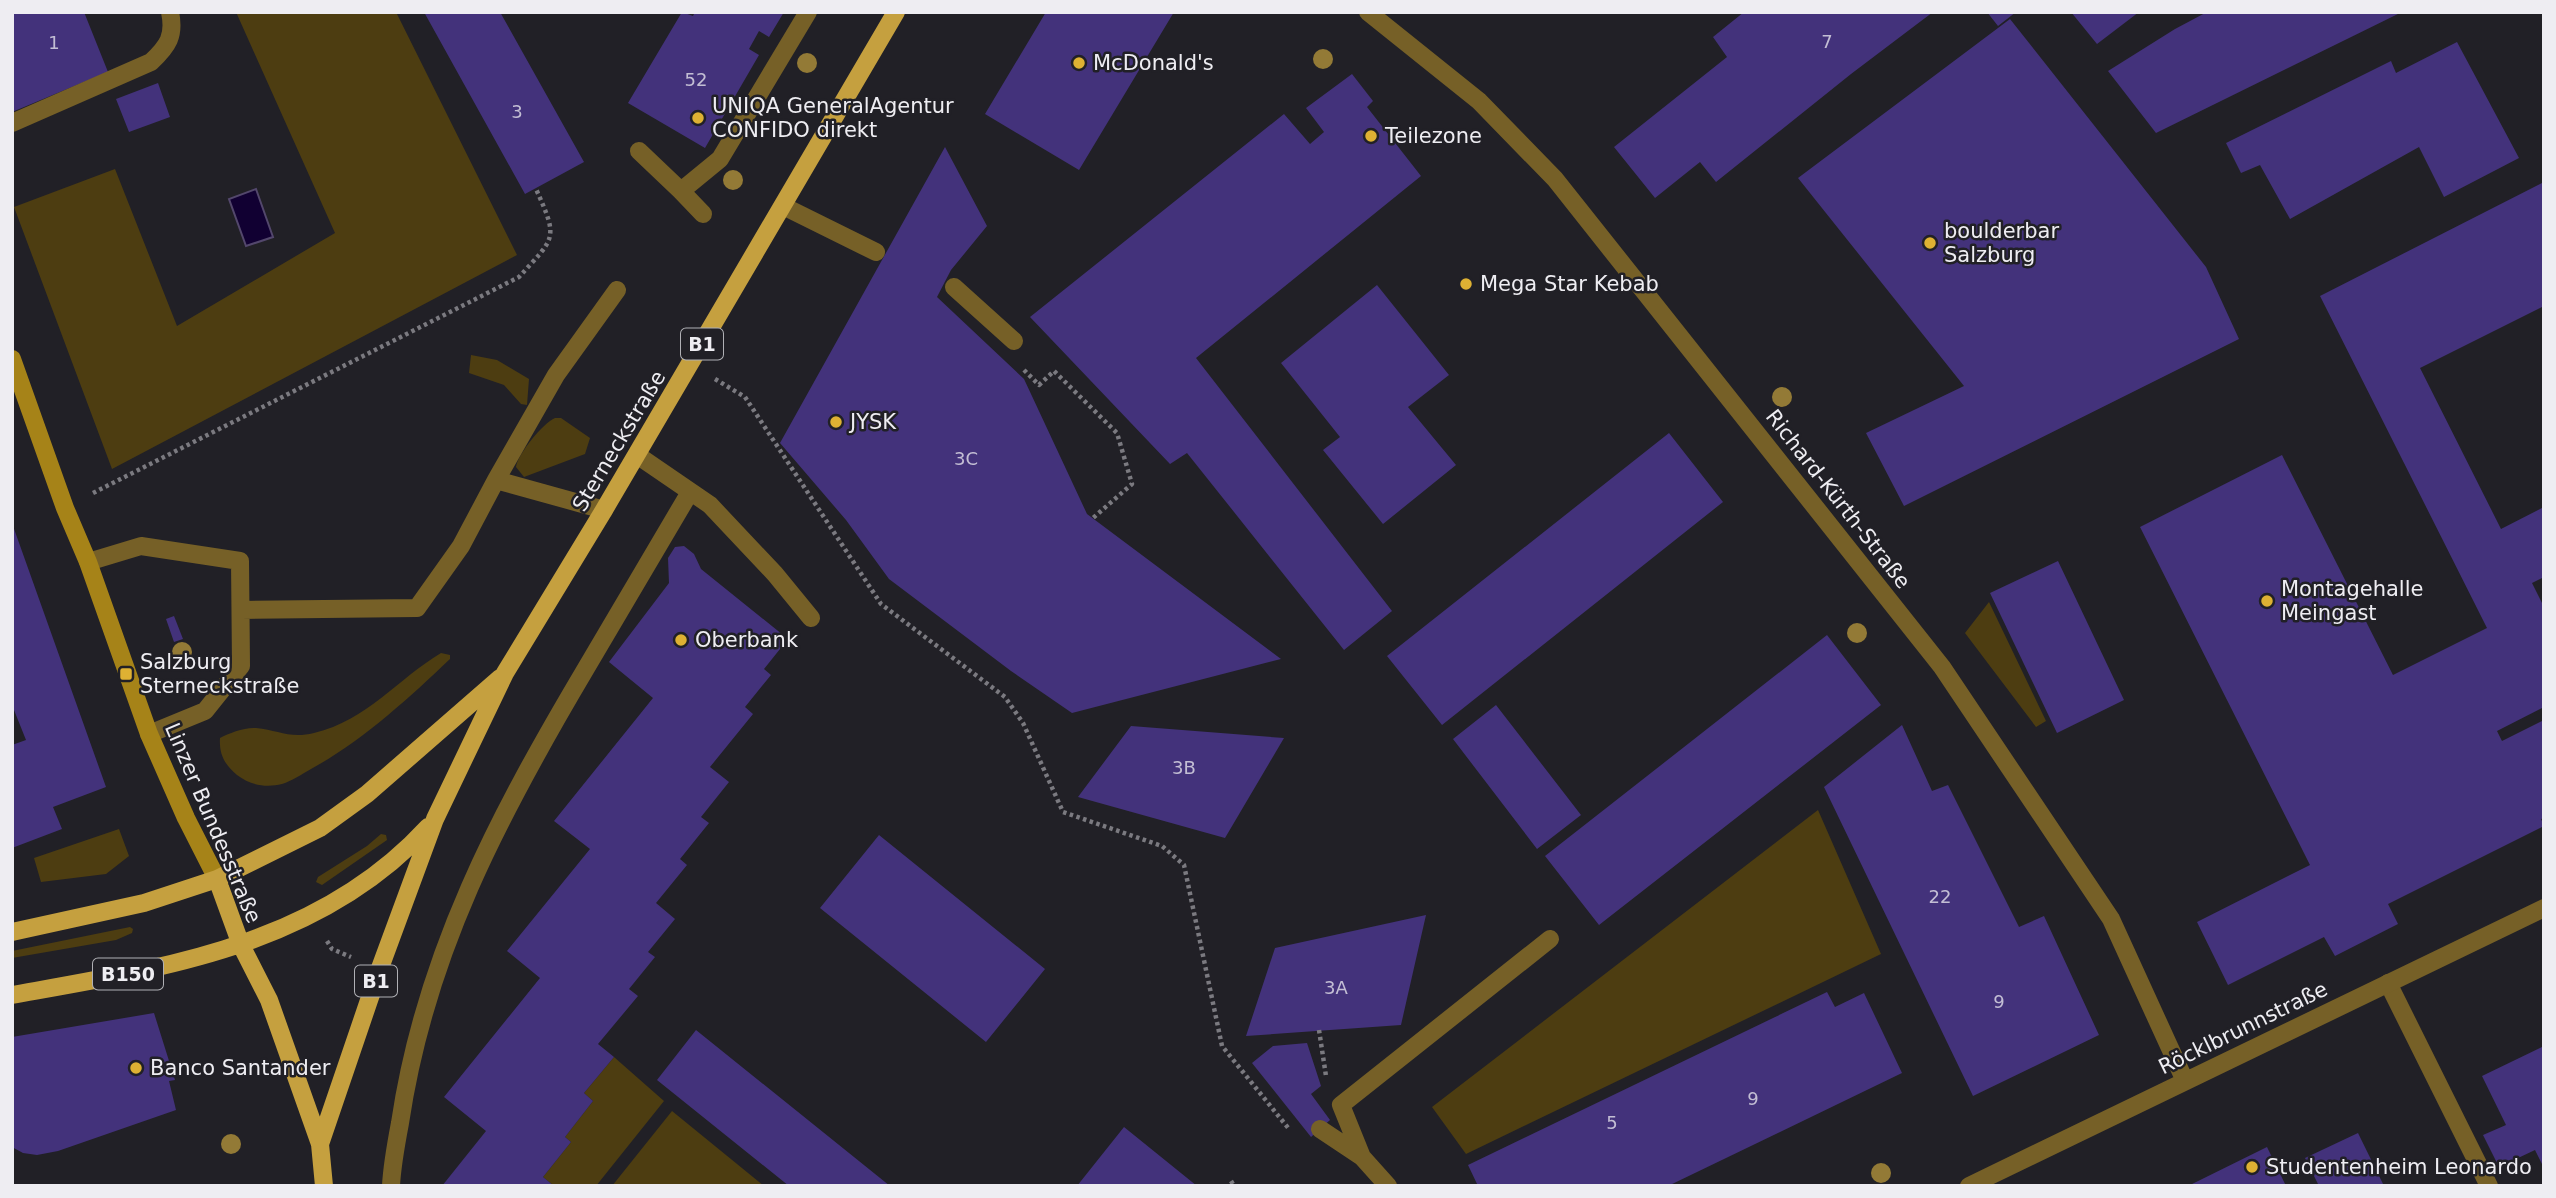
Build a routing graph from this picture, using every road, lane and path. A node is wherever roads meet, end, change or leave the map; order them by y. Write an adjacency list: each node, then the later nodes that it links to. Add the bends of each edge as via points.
1 (170, 12): 5 (street, via 167,48 151,62)
2 (808, 12): 8 (street, via 720,159)
3 (896, 12): 9 (main road, Sterneckstraße / B1)
4 (1368, 12): 37 (street, Richard-Kürth-Straße, via 1479,101 1555,179 1942,667 2111,919)
5 (12, 123)
6 (639, 151): 8 (street)
7 (536, 189): 20 (path, via 552,223 548,244 519,277)
8 (681, 191): 10 (street)
9 (783, 206): 11 (street); 16 (main road, Sterneckstraße / B1)
10 (703, 214)
11 (876, 252)
12 (954, 287): 14 (street)
13 (617, 289): 18 (street, via 556,375)
14 (1014, 341): 22 (path, via 1010,356 1039,385 1054,371 1117,433 1132,484)
15 (12, 359): 20 (street, Linzer Bundesstraße)
16 (690, 364): 17 (main road, Sterneckstraße / B1); 40 (path, via 745,397 881,604 1005,697 1023,723 1063,812 1162,846 1184,865 1222,1046)
17 (637, 455): 19 (street); 21 (main road, Sterneckstraße / B1)
18 (496, 480): 21 (street); 24 (street, via 461,546 417,608)
19 (690, 492): 25 (street, via 710,505); 44 (street, via 547,735 454,920 430,986 407,1073)
20 (65, 508): 23 (street, Linzer Bundesstraße)
21 (604, 510): 26 (main road, Sterneckstraße / B1)
22 (1093, 518)
23 (88, 562): 24 (street, via 141,546 240,561); 27 (street, Linzer Bundesstraße)
24 (242, 610): 27 (street, via 241,666 205,711)
25 (811, 618)
26 (505, 673): 28 (main road, Sterneckstraße / B1); 29 (main road, Sterneckstraße / B1, via 367,794 320,828)
27 (149, 734): 29 (street, Linzer Bundesstraße)
28 (435, 819): 33 (main road, Sterneckstraße / B150, via 411,845 349,895); 41 (main road, Sterneckstraße / B1)
29 (217, 879): 31 (main road, Sterneckstraße, via 144,903); 33 (main road, Linzer Bundesstraße / B1)
30 (2542, 915): 34 (street, Röcklbrunnstraße)
31 (12, 932)
32 (1550, 939): 38 (street)
33 (241, 945): 35 (main road, B150, via 159,968); 41 (main road, Linzer Bundesstraße / B1, via 269,1000)
34 (2388, 983): 37 (street, Röcklbrunnstraße); 47 (street)
35 (12, 995)
36 (1319, 1030): 38 (path, via 1326,1076)
37 (2185, 1081): 46 (street, Röcklbrunnstraße)
38 (1341, 1105): 42 (street)
39 (1320, 1129): 42 (street)
40 (1291, 1132)
41 (320, 1144): 43 (main road, Linzer Bundesstraße / B1)
42 (1362, 1157): 45 (street)
43 (324, 1186)
44 (390, 1186)
45 (1388, 1186)
46 (1969, 1186)
47 (2490, 1186)

